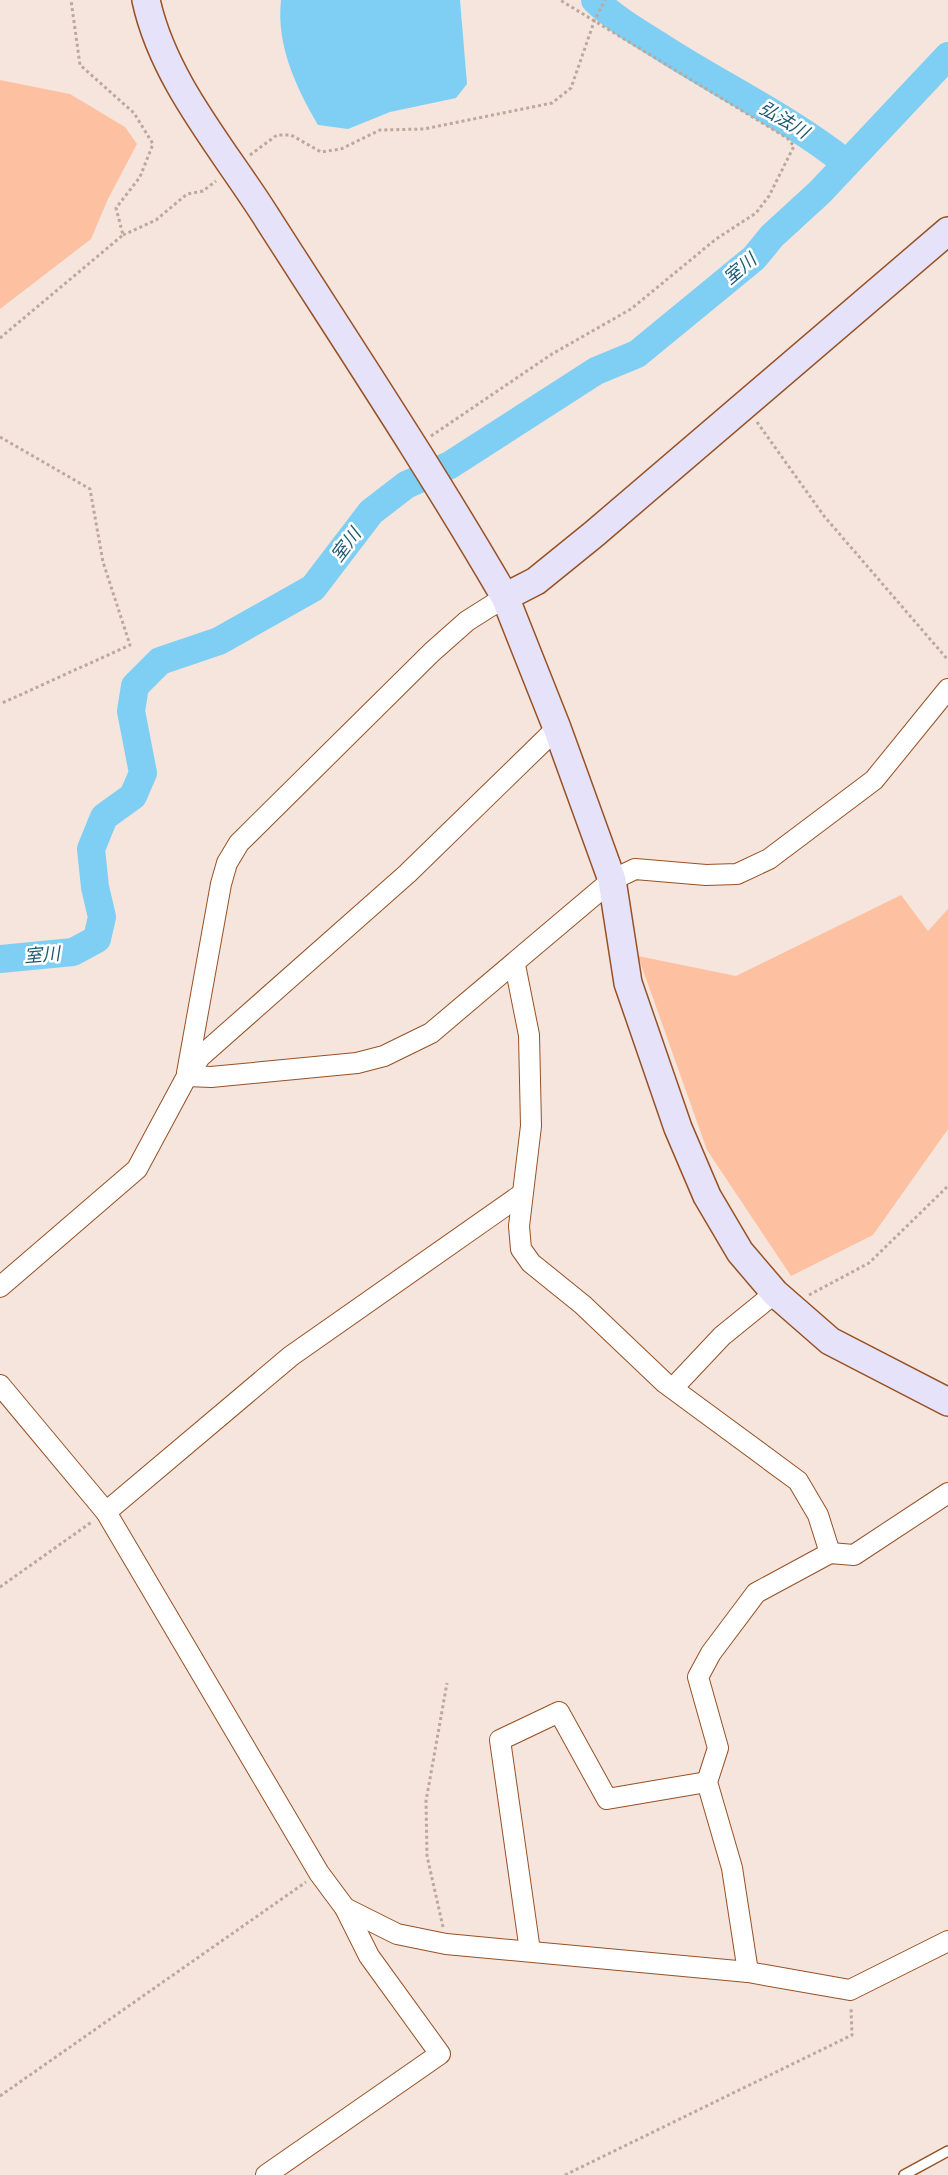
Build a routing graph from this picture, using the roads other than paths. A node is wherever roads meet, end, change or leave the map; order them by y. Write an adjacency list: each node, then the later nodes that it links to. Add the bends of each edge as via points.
1 (146, 0): 3 (street, via 150,19 187,99 235,167)
2 (948, 231): 3 (street, via 594,534 536,581)
3 (505, 597): 5 (street); 8 (street, via 467,621 432,652 239,843 226,863 221,884)
4 (948, 689): 6 (street, via 874,780 769,859 737,874 635,869)
5 (557, 728): 6 (street); 8 (street, via 408,874 200,1057)
6 (612, 880): 7 (street); 11 (street, via 628,983 678,1128 707,1196 740,1252)
7 (515, 965): 8 (street, via 431,1033 384,1056 357,1063); 9 (street, via 529,1035 531,1126)
8 (187, 1076): 10 (street, via 137,1169)
9 (522, 1194): 13 (street, via 521,1249 531,1263); 16 (street, via 291,1356)
10 (0, 1287)
11 (775, 1293): 13 (street, via 722,1336); 14 (street, via 830,1341)
12 (0, 1385): 16 (street)
13 (674, 1387): 17 (street, via 798,1481 818,1515)
14 (948, 1402)
15 (948, 1492): 17 (street, via 854,1555)
16 (106, 1512): 19 (street, via 319,1873)
17 (830, 1554): 18 (street, via 756,1593 698,1677 718,1748)
18 (707, 1782): 21 (street, via 607,1799 559,1712 500,1740); 22 (street, via 732,1868)
19 (345, 1908): 21 (street, via 397,1934 446,1944); 24 (street, via 369,1956 440,2054)
20 (948, 1941): 22 (street, via 850,1990)
21 (530, 1951): 22 (street)
22 (748, 1972)
23 (948, 2151): 25 (lane)
24 (266, 2175)
25 (904, 2175)

